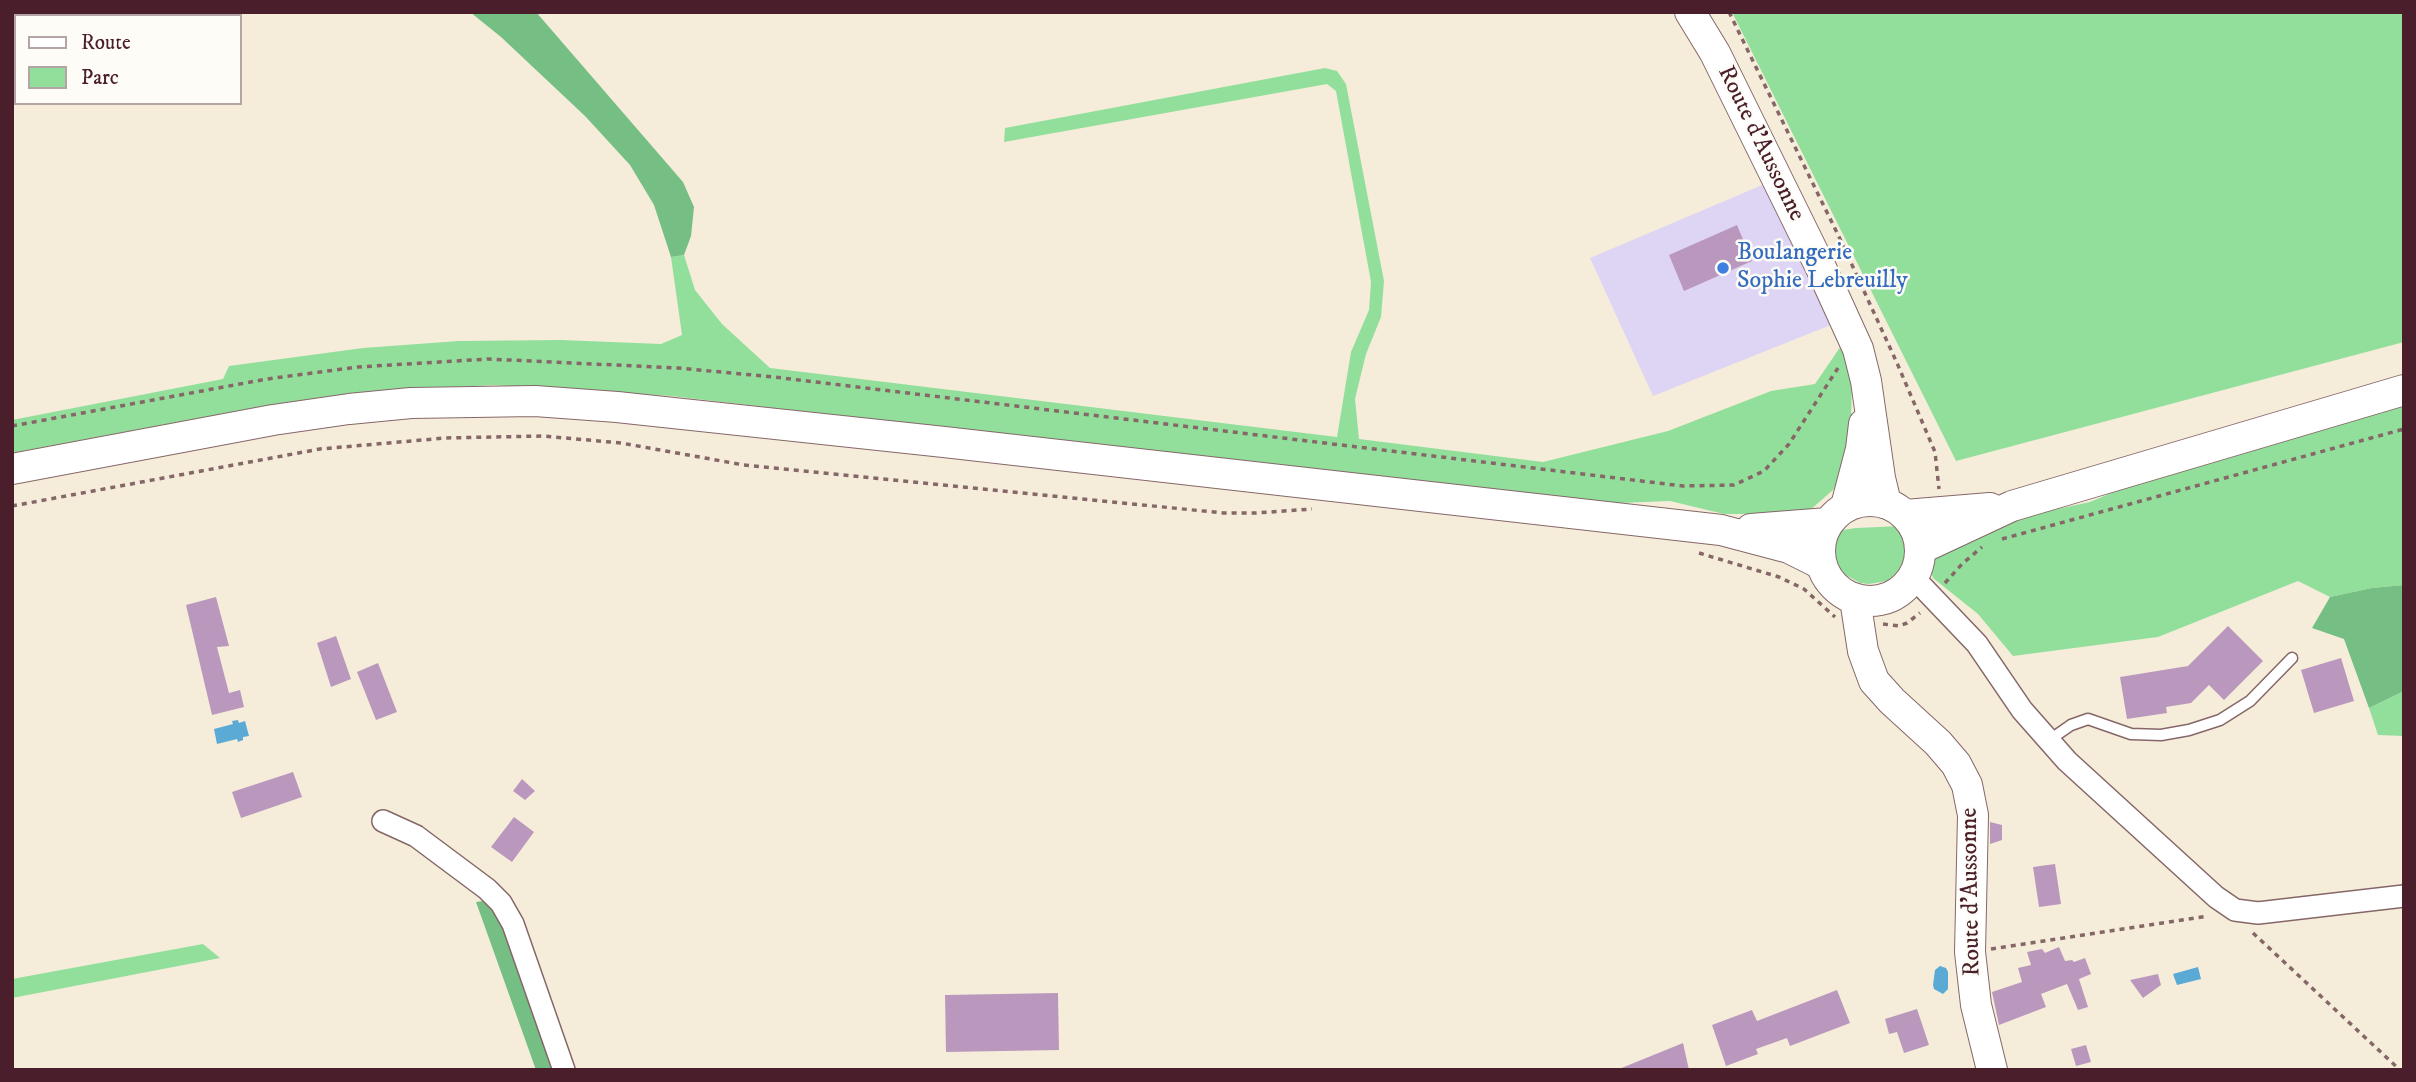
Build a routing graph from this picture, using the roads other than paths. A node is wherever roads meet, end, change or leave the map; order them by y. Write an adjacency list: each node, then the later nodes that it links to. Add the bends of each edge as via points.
1 (1690, 12): 3 (main road, Route d'Aussonne, via 1715,53 1822,270 1858,349)
2 (2404, 390): 5 (main road)
3 (1868, 396): 6 (main road, Route d'Aussonne, via 1880,478); 7 (main road, Route d'Aussonne, via 1861,449)
4 (12, 469): 8 (main road, via 349,409 535,401)
5 (2012, 506): 6 (main road); 10 (main road)
6 (1896, 509): 7 (main road, via 1859,501); 10 (main road, via 1913,525)
7 (1837, 514): 8 (main road, via 1792,527); 9 (main road, via 1820,542)
8 (1721, 530): 9 (main road, via 1789,548)
9 (1821, 564): 11 (main road)
10 (1909, 573): 11 (main road, via 1881,600); 13 (main road, via 1881,624 1879,639); 14 (street, via 1977,644)
11 (1847, 610): 13 (main road, Route d'Aussonne, via 1874,681)
12 (2292, 658): 14 (lane, via 2249,701 2220,720 2161,735 2131,734 2088,719)
13 (1892, 701): 18 (main road, Route d'Aussonne, via 1938,743 1967,785 1973,815 1970,952 1976,1004)
14 (2048, 741): 16 (street, via 2235,911 2258,913)
15 (383, 821): 17 (street, via 416,836 500,903 513,924)
16 (2404, 896)
17 (564, 1070)
18 (1992, 1070)

